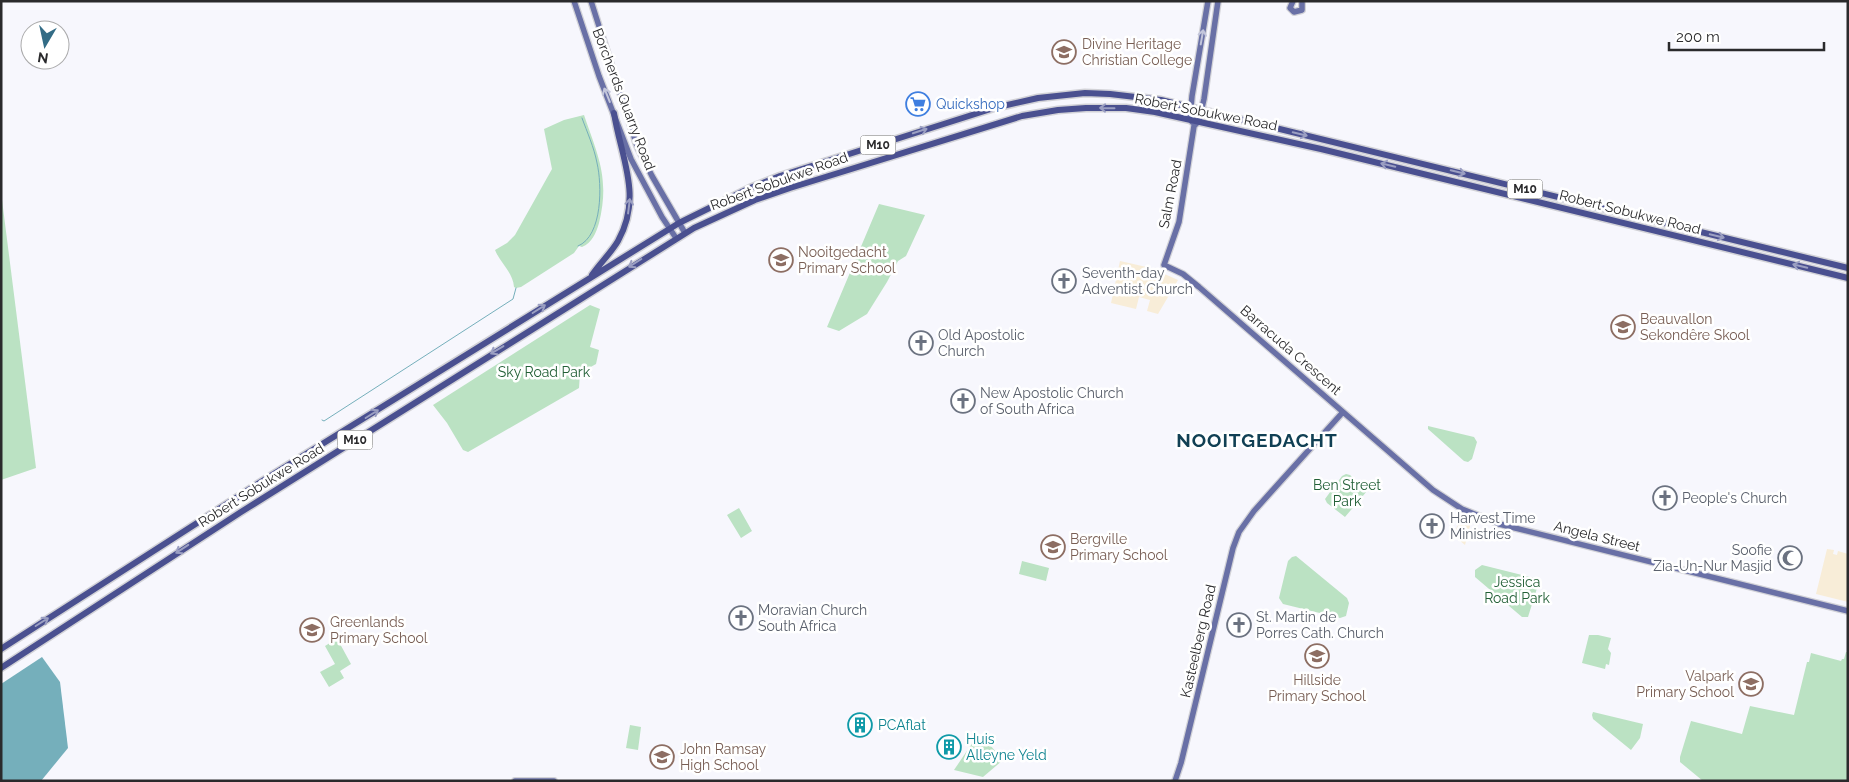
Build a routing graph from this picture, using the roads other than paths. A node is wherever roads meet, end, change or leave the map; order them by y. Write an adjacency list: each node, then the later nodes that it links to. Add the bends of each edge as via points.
1 (574, 1): 9 (street, Borcherds Quarry Road, one-way to 1)
2 (591, 1): 12 (street, Borcherds Quarry Road, via 637,146)
3 (1208, 1): 7 (street, one-way to 3)
4 (1218, 1): 8 (street, Salm Road)
5 (1293, 1): 6 (street, via 1290,8 1294,12 1302,10)
6 (1303, 2)
7 (1191, 107): 8 (main road, Robert Sobukwe Road / M10); 10 (street); 12 (main road, Robert Sobukwe Road / M10, one-way to 7, via 780,176 1018,102 1092,93)
8 (1201, 110): 11 (street, Salm Road); 17 (main road, Robert Sobukwe Road / M10, one-way to 17)
9 (614, 113): 13 (street, Borcherds Quarry Road, via 636,170); 18 (main road, one-way to 9, via 618,240 630,203 630,184)
10 (1190, 119): 11 (main road, Robert Sobukwe Road / M10); 14 (main road, Robert Sobukwe Road / M10, one-way to 14, via 1155,112 1104,108 1022,116 790,188 713,218)
11 (1197, 124): 16 (street, Salm Road, via 1179,222); 19 (main road, Robert Sobukwe Road / M10, one-way to 11, via 1312,147)
12 (679, 223): 13 (main road, Robert Sobukwe Road / M10); 14 (street, Borcherds Quarry Road)
13 (670, 229): 15 (street, Borcherds Quarry Road); 18 (main road, Robert Sobukwe Road / M10)
14 (685, 233): 15 (main road, Robert Sobukwe Road / M10)
15 (676, 238): 24 (main road, Robert Sobukwe Road / M10, one-way to 24, via 213,529)
16 (1164, 265): 20 (street, Barracuda Crescent, via 1199,286)
17 (1848, 268)
18 (590, 278): 23 (main road, Robert Sobukwe Road / M10, one-way to 18, via 264,480)
19 (1848, 278)
20 (1343, 412): 21 (street, Barracuda Crescent); 22 (street, Angela Street, via 1438,494 1482,519)
21 (1254, 511): 27 (street, Kasteelberg Road, via 1233,548)
22 (1848, 611)
23 (1, 649)
24 (1, 668)
25 (515, 781): 26 (street)
26 (554, 781)
27 (1175, 781)

